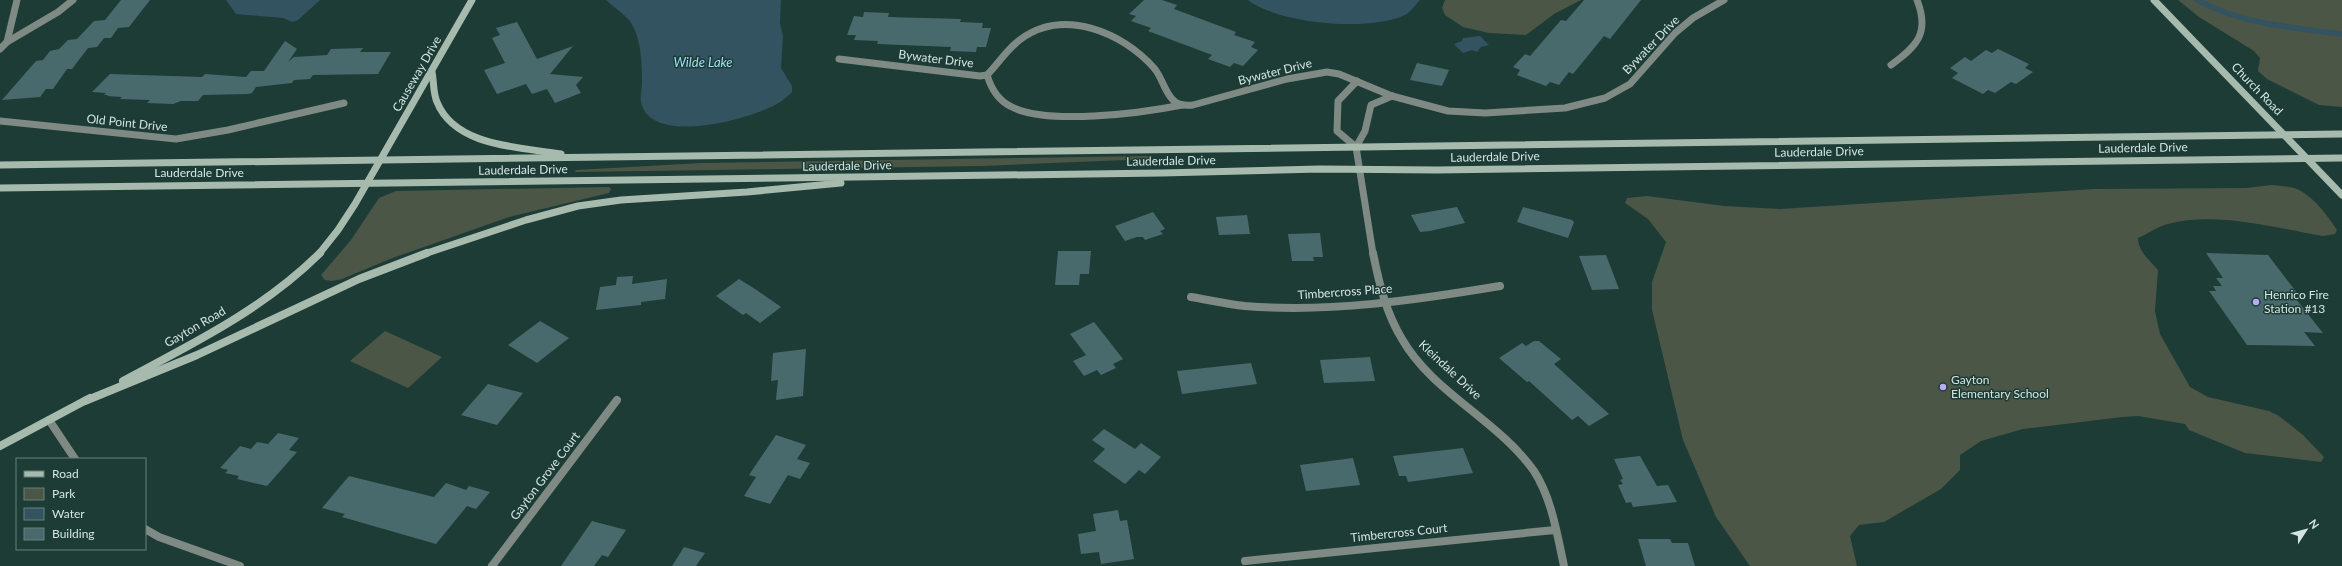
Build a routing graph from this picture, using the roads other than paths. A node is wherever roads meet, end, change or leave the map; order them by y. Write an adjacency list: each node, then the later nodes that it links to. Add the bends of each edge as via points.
1 (17, 0): 7 (street)
2 (73, 0): 7 (street, via 58,12)
3 (472, 0): 11 (main road, Causeway Drive)
4 (1724, 0): 14 (street, Bywater Drive, via 1693,18 1675,33 1630,84 1605,98 1588,103 1565,108 1485,113 1448,111)
5 (1917, 0): 10 (street, via 1923,28 1921,37 1910,52)
6 (2154, 0): 19 (main road, Church Road)
7 (7, 42): 8 (street)
8 (0, 49)
9 (839, 59): 12 (street, Bywater Drive)
10 (1891, 64)
11 (432, 72): 21 (main road, via 440,110 447,119 466,133 492,142); 24 (main road, Causeway Drive)
12 (987, 75): 16 (street, via 993,91 1002,101 1029,113 1083,115 1141,112); 16 (street, Bywater Drive, via 1021,40 1055,25 1075,25 1108,33 1142,56 1155,68 1174,100)
13 (1357, 81): 14 (street, Bywater Drive); 16 (street, Bywater Drive, via 1339,74 1316,73 1195,104); 20 (street, via 1338,101 1337,130)
14 (1392, 96): 20 (street, via 1371,105 1365,131)
15 (344, 103): 17 (street, Old Point Drive, via 228,130 176,139)
16 (1182, 105)
17 (0, 121)
18 (2342, 134): 19 (main road, Lauderdale Drive)
19 (2286, 135): 20 (main road, Lauderdale Drive); 22 (main road, Church Road)
20 (1356, 147): 21 (main road, Lauderdale Drive); 26 (street, Kleindale Drive)
21 (580, 158): 24 (main road, Lauderdale Drive)
22 (2308, 158): 23 (main road, Lauderdale Drive); 26 (main road, Lauderdale Drive); 30 (main road, Church Road)
23 (2342, 158)
24 (381, 159): 25 (main road, Lauderdale Drive); 28 (main road, Causeway Drive)
25 (0, 165)
26 (1360, 170): 27 (main road, Lauderdale Drive); 33 (street, Kleindale Drive, via 1378,275)
27 (896, 177): 28 (main road, Lauderdale Drive); 35 (main road, via 747,192 621,200 578,206 526,220 434,250 366,277 269,320 197,356)
28 (366, 184): 29 (main road, Lauderdale Drive); 35 (main road, Gayton Road, via 344,222 326,246 287,283 208,334)
29 (0, 188)
30 (2342, 195)
31 (1500, 286): 33 (street, Timbercross Place)
32 (1191, 297): 33 (street, Timbercross Place, via 1244,306 1297,308)
33 (1387, 302): 40 (street, Kleindale Drive, via 1395,327 1413,354 1523,456 1544,488)
34 (617, 400): 43 (street, Gayton Grove Court)
35 (85, 401): 36 (main road, Gayton Road)
36 (49, 420): 37 (main road, Gayton Road); 38 (street)
37 (0, 446)
38 (74, 458)
39 (146, 529): 42 (street, via 158,537)
40 (1556, 530): 41 (street, Timbercross Court); 44 (street, Kleindale Drive)
41 (1245, 561)
42 (240, 566)
43 (492, 566)
44 (1564, 566)

